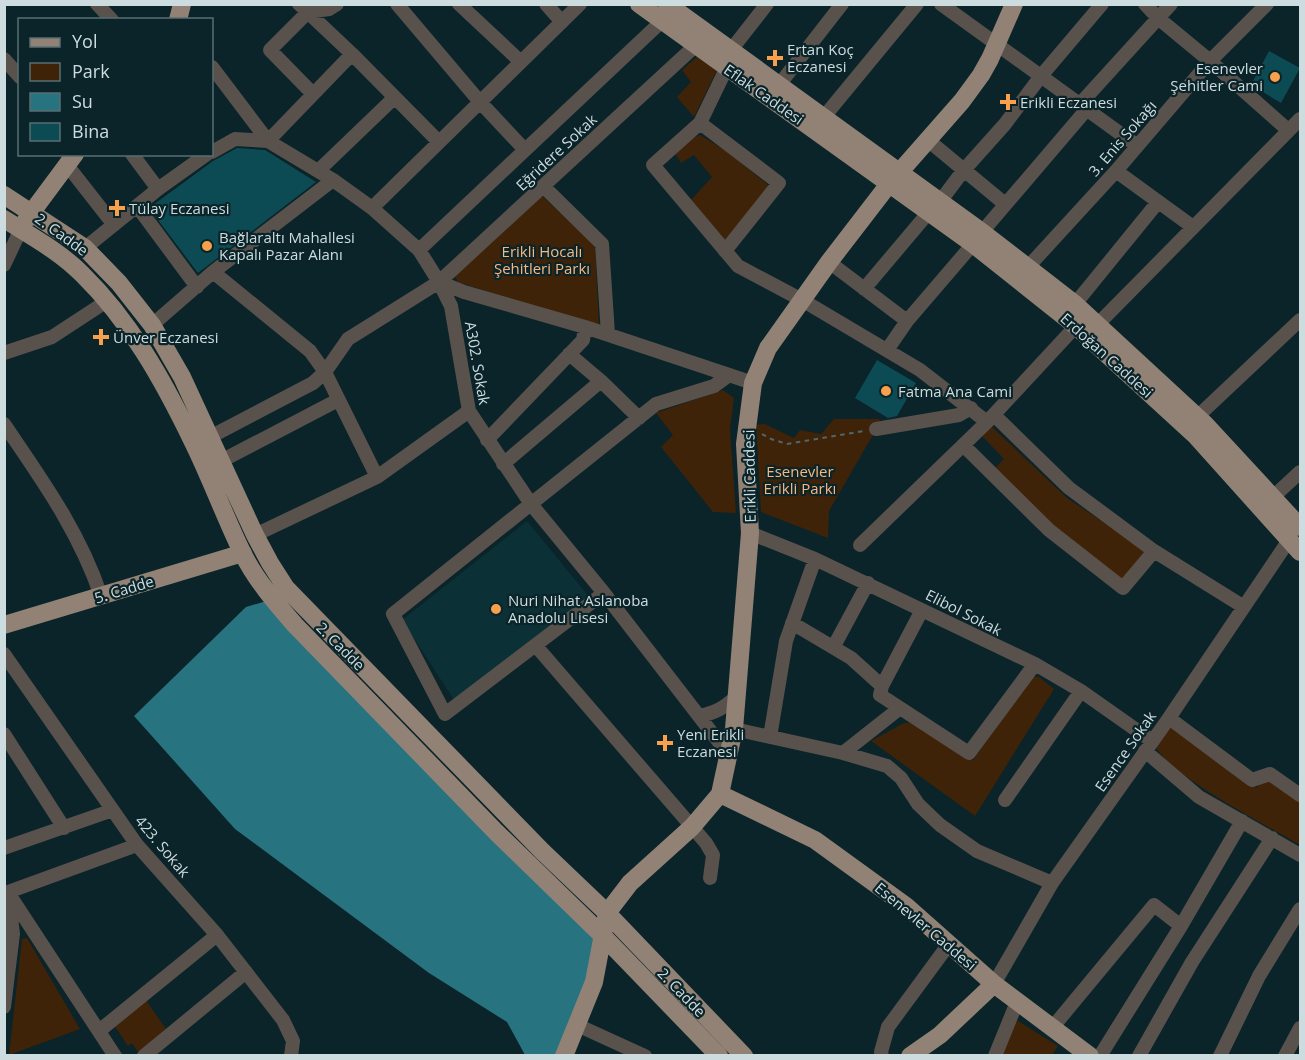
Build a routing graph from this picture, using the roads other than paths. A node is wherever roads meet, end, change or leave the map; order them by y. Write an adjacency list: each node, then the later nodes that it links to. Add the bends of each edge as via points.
1 (97, 4): 21 (street)
2 (337, 4): 18 (street, via 329,9)
3 (397, 4): 37 (street)
4 (459, 4): 20 (street)
5 (480, 4): 20 (street)
6 (546, 4): 23 (street)
7 (580, 4): 23 (street)
8 (639, 4): 19 (main road, Eflak Caddesi)
9 (767, 4): 28 (street)
10 (842, 4): 34 (street)
11 (916, 4): 39 (street)
12 (941, 4): 24 (street)
13 (1014, 4): 24 (main road, Erikli Caddesi)
14 (1102, 4): 33 (street)
15 (1145, 4): 22 (street)
16 (1171, 4): 22 (street)
17 (1267, 4): 29 (street, 3. Enis Sokağı)
18 (303, 8): 26 (street); 35 (street, via 270,50)
19 (670, 10): 25 (main road, Eflak Caddesi); 28 (main road, Eflak Caddesi); 46 (street)
20 (471, 16): 30 (street)
21 (110, 18)
22 (1158, 18): 29 (street); 38 (street)
23 (562, 22): 30 (street)
24 (996, 43): 33 (street); 43 (main road, Erikli Caddesi, via 981,75)
25 (695, 46): 28 (main road, Eflak Caddesi); 56 (street, Eğridere Sokak)
26 (352, 54): 35 (street); 36 (street)
27 (4, 59): 32 (street)
28 (729, 59): 34 (main road, Eflak Caddesi); 40 (street); 54 (main road, Eflak Caddesi)
29 (1210, 61): 41 (street); 45 (street, 3. Enis Sokağı)
30 (521, 62): 37 (street)
31 (213, 68): 42 (street, A302. Sokak)
32 (18, 75)
33 (1041, 76): 38 (street); 52 (street)
34 (779, 85): 39 (main road, Eflak Caddesi)
35 (313, 94): 42 (street)
36 (394, 98): 44 (street); 51 (street)
37 (480, 102): 44 (street); 46 (street)
38 (1083, 106): 45 (street); 60 (street)
39 (823, 118): 54 (main road, Eflak Caddesi)
40 (700, 123): 72 (street, via 654,165); 72 (street, via 779,183)
41 (1296, 126): 67 (street)
42 (268, 141): 47 (street, via 235,140); 51 (street, A302. Sokak)
43 (928, 141): 52 (street); 54 (main road, Erikli Caddesi)
44 (439, 142): 63 (street)
45 (1137, 145): 53 (street, 3. Enis Sokağı)
46 (525, 150): 71 (street)
47 (213, 151)
48 (133, 156): 57 (street)
49 (203, 156): 57 (street)
50 (71, 160): 64 (main road); 66 (street)
51 (318, 171): 55 (street, A302. Sokak)
52 (963, 171): 60 (street); 62 (street)
53 (1116, 171): 59 (street); 75 (street, 3. Enis Sokağı)
54 (894, 178): 62 (main road, Erdoğan Caddesi); 73 (main road, Erikli Caddesi)
55 (333, 180): 63 (street, A302. Sokak); 76 (street)
56 (543, 186): 77 (street, Eğridere Sokak); 89 (street, via 602,244)
57 (158, 189): 61 (street)
58 (4, 195): 64 (main road, 2. Cadde)
59 (1158, 202): 67 (street); 82 (street)
60 (1005, 204): 69 (street)
61 (137, 206): 66 (street); 78 (street)
62 (934, 207): 69 (main road, Erdoğan Caddesi); 79 (street)
63 (372, 208): 71 (street, A302. Sokak)
64 (32, 212): 68 (main road); 70 (main road, 2. Cadde)
65 (4, 219): 68 (main road, 2. Cadde)
66 (114, 225): 70 (street)
67 (1193, 227): 85 (street)
68 (21, 229): 74 (street); 81 (main road, 2. Cadde, via 81,273)
69 (977, 238): 75 (main road, Erdoğan Caddesi); 84 (street); 87 (main road, Erdoğan Caddesi)
70 (85, 248): 86 (main road, 2. Cadde)
71 (419, 250): 77 (street, A302. Sokak)
72 (725, 251): 80 (street, via 738,266)
73 (829, 262): 79 (street); 80 (main road, Erikli Caddesi)
74 (4, 265)
75 (1028, 267): 82 (main road, Erdoğan Caddesi)
76 (213, 272): 78 (street); 93 (street, via 310,351)
77 (439, 282): 88 (street); 93 (street, Eğridere Sokak, via 348,339); 99 (street, A302. Sokak, via 451,306)
78 (197, 287): 86 (street)
79 (864, 289): 84 (street)
80 (802, 300): 90 (street); 96 (main road, Erikli Caddesi, via 768,348)
81 (107, 301): 91 (street, via 52,337); 119 (main road, 2. Cadde, via 140,343 192,440)
82 (1076, 304): 85 (main road, Erdoğan Caddesi)
83 (1300, 320): 100 (street)
84 (907, 321): 90 (street)
85 (1099, 323): 100 (main road, Erdoğan Caddesi)
86 (152, 325): 105 (main road, 2. Cadde)
87 (1076, 326): 102 (street); 116 (main road, Erdoğan Caddesi, via 1194,435)
88 (585, 327): 89 (street); 92 (street, via 583,340)
89 (608, 334): 94 (street)
90 (887, 350): 98 (street)
91 (4, 352)
92 (569, 354): 95 (street); 106 (street)
93 (325, 372): 97 (street); 105 (street, Eğridere Sokak, via 313,383)
94 (729, 375): 96 (street); 101 (street, via 714,386 656,404)
95 (601, 381): 101 (street); 109 (street)
96 (753, 383): 114 (main road, Erikli Caddesi, via 745,444)
97 (338, 400): 108 (street); 111 (street)
98 (971, 408): 102 (street); 104 (street, via 959,415)
99 (469, 411): 106 (street, A302. Sokak); 111 (street)
100 (1197, 417): 112 (main road, Erdoğan Caddesi)
101 (639, 418): 113 (street)
102 (991, 419): 107 (street); 118 (street, via 1069,488)
103 (4, 424): 123 (street, via 62,508)
104 (876, 429)
105 (210, 437): 108 (main road, 2. Cadde)
106 (486, 440): 109 (street, A302. Sokak)
107 (963, 445): 117 (street); 118 (street, via 1049,530 1123,588)
108 (221, 461): 115 (main road, 2. Cadde)
109 (503, 464): 113 (street, A302. Sokak)
110 (1300, 472): 112 (street)
111 (377, 477): 115 (street)
112 (1273, 497): 116 (main road, Erdoğan Caddesi)
113 (531, 504): 122 (street, A302. Sokak); 128 (street, via 393,614 445,714)
114 (750, 533): 120 (street, Elibol Sokak); 134 (main road, Erikli Caddesi)
115 (255, 535): 159 (main road, 2. Cadde, via 286,588 313,618)
116 (1297, 540): 124 (street, Esence Sokak)
117 (860, 545)
118 (1154, 551): 124 (street)
119 (243, 553): 123 (main road, 5. Cadde); 162 (main road, 2. Cadde, via 269,595 295,625)
120 (815, 559): 121 (street, Elibol Sokak); 126 (street)
121 (868, 583): 125 (street, Elibol Sokak); 129 (street)
122 (604, 593): 128 (street); 136 (street, A302. Sokak)
123 (101, 596): 127 (main road, 5. Cadde)
124 (1244, 607): 137 (street, Esence Sokak)
125 (922, 609): 131 (street, Elibol Sokak); 132 (street)
126 (792, 623): 129 (street); 140 (street)
127 (4, 625)
128 (536, 646): 149 (street)
129 (834, 646): 132 (street)
130 (4, 654): 147 (street, 423. Sokak)
131 (1035, 664): 133 (street, Elibol Sokak); 135 (street, via 969,753)
132 (882, 686): 135 (street, via 880,695)
133 (1082, 691): 141 (street, Elibol Sokak); 146 (street)
134 (736, 697): 136 (street, via 714,713); 138 (main road, Erikli Caddesi)
135 (900, 708): 142 (street)
136 (699, 716): 143 (street, A302. Sokak)
137 (1169, 718): 141 (street, Esence Sokak); 145 (street, via 1252,780 1270,774)
138 (734, 729): 140 (street); 143 (main road, Erikli Caddesi)
139 (4, 734): 150 (street)
140 (771, 737): 142 (street)
141 (1148, 746): 148 (street, Elibol Sokak, via 1199,797); 156 (street, Esence Sokak)
142 (843, 753): 156 (street, via 887,766 940,825 977,851)
143 (729, 755): 144 (main road, Erikli Caddesi)
144 (720, 794): 149 (main road, Erikli Caddesi); 163 (main road, Esenevler Caddesi, via 815,840 906,906)
145 (1300, 795)
146 (1005, 800)
147 (112, 810): 150 (street); 152 (street, 423. Sokak)
148 (1242, 821): 151 (street, Elibol Sokak); 160 (street)
149 (692, 827): 155 (street, via 713,855); 159 (main road, Erikli Caddesi, via 630,883)
150 (64, 828): 153 (street)
151 (1272, 838): 154 (street, Elibol Sokak); 184 (street, via 1192,962)
152 (137, 845): 157 (street); 161 (street, 423. Sokak)
153 (4, 848)
154 (1300, 855)
155 (710, 878)
156 (1052, 883): 165 (street, Esence Sokak)
157 (6, 890): 167 (street, via 14,934); 171 (street)
158 (1300, 912): 185 (street, via 1259,976)
159 (607, 913): 162 (main road); 179 (main road, 2. Cadde)
160 (1181, 926): 169 (street, via 1154,905); 183 (street)
161 (217, 935): 164 (street, 423. Sokak); 171 (street)
162 (603, 936): 168 (main road, via 594,982); 178 (main road, 2. Cadde)
163 (949, 944): 165 (main road, Esenevler Caddesi); 180 (street, via 888,1027)
164 (246, 972): 174 (street); 175 (street, 423. Sokak, via 283,1020 293,1041)
165 (994, 984): 166 (main road, Esenevler Caddesi); 181 (main road, via 940,1035)
166 (1017, 1002): 169 (main road, Esenevler Caddesi); 182 (street)
167 (4, 1007)
168 (577, 1025): 176 (main road); 177 (street)
169 (1052, 1028): 172 (main road, Esenevler Caddesi)
170 (1300, 1028): 186 (street)
171 (99, 1031): 173 (street)
172 (1081, 1053)
173 (115, 1056)
174 (144, 1056)
175 (291, 1056)
176 (564, 1056)
177 (645, 1056)
178 (718, 1056)
179 (744, 1056)
180 (882, 1056)
181 (910, 1056)
182 (995, 1056)
183 (1100, 1056)
184 (1139, 1056)
185 (1220, 1056)
186 (1285, 1056)

